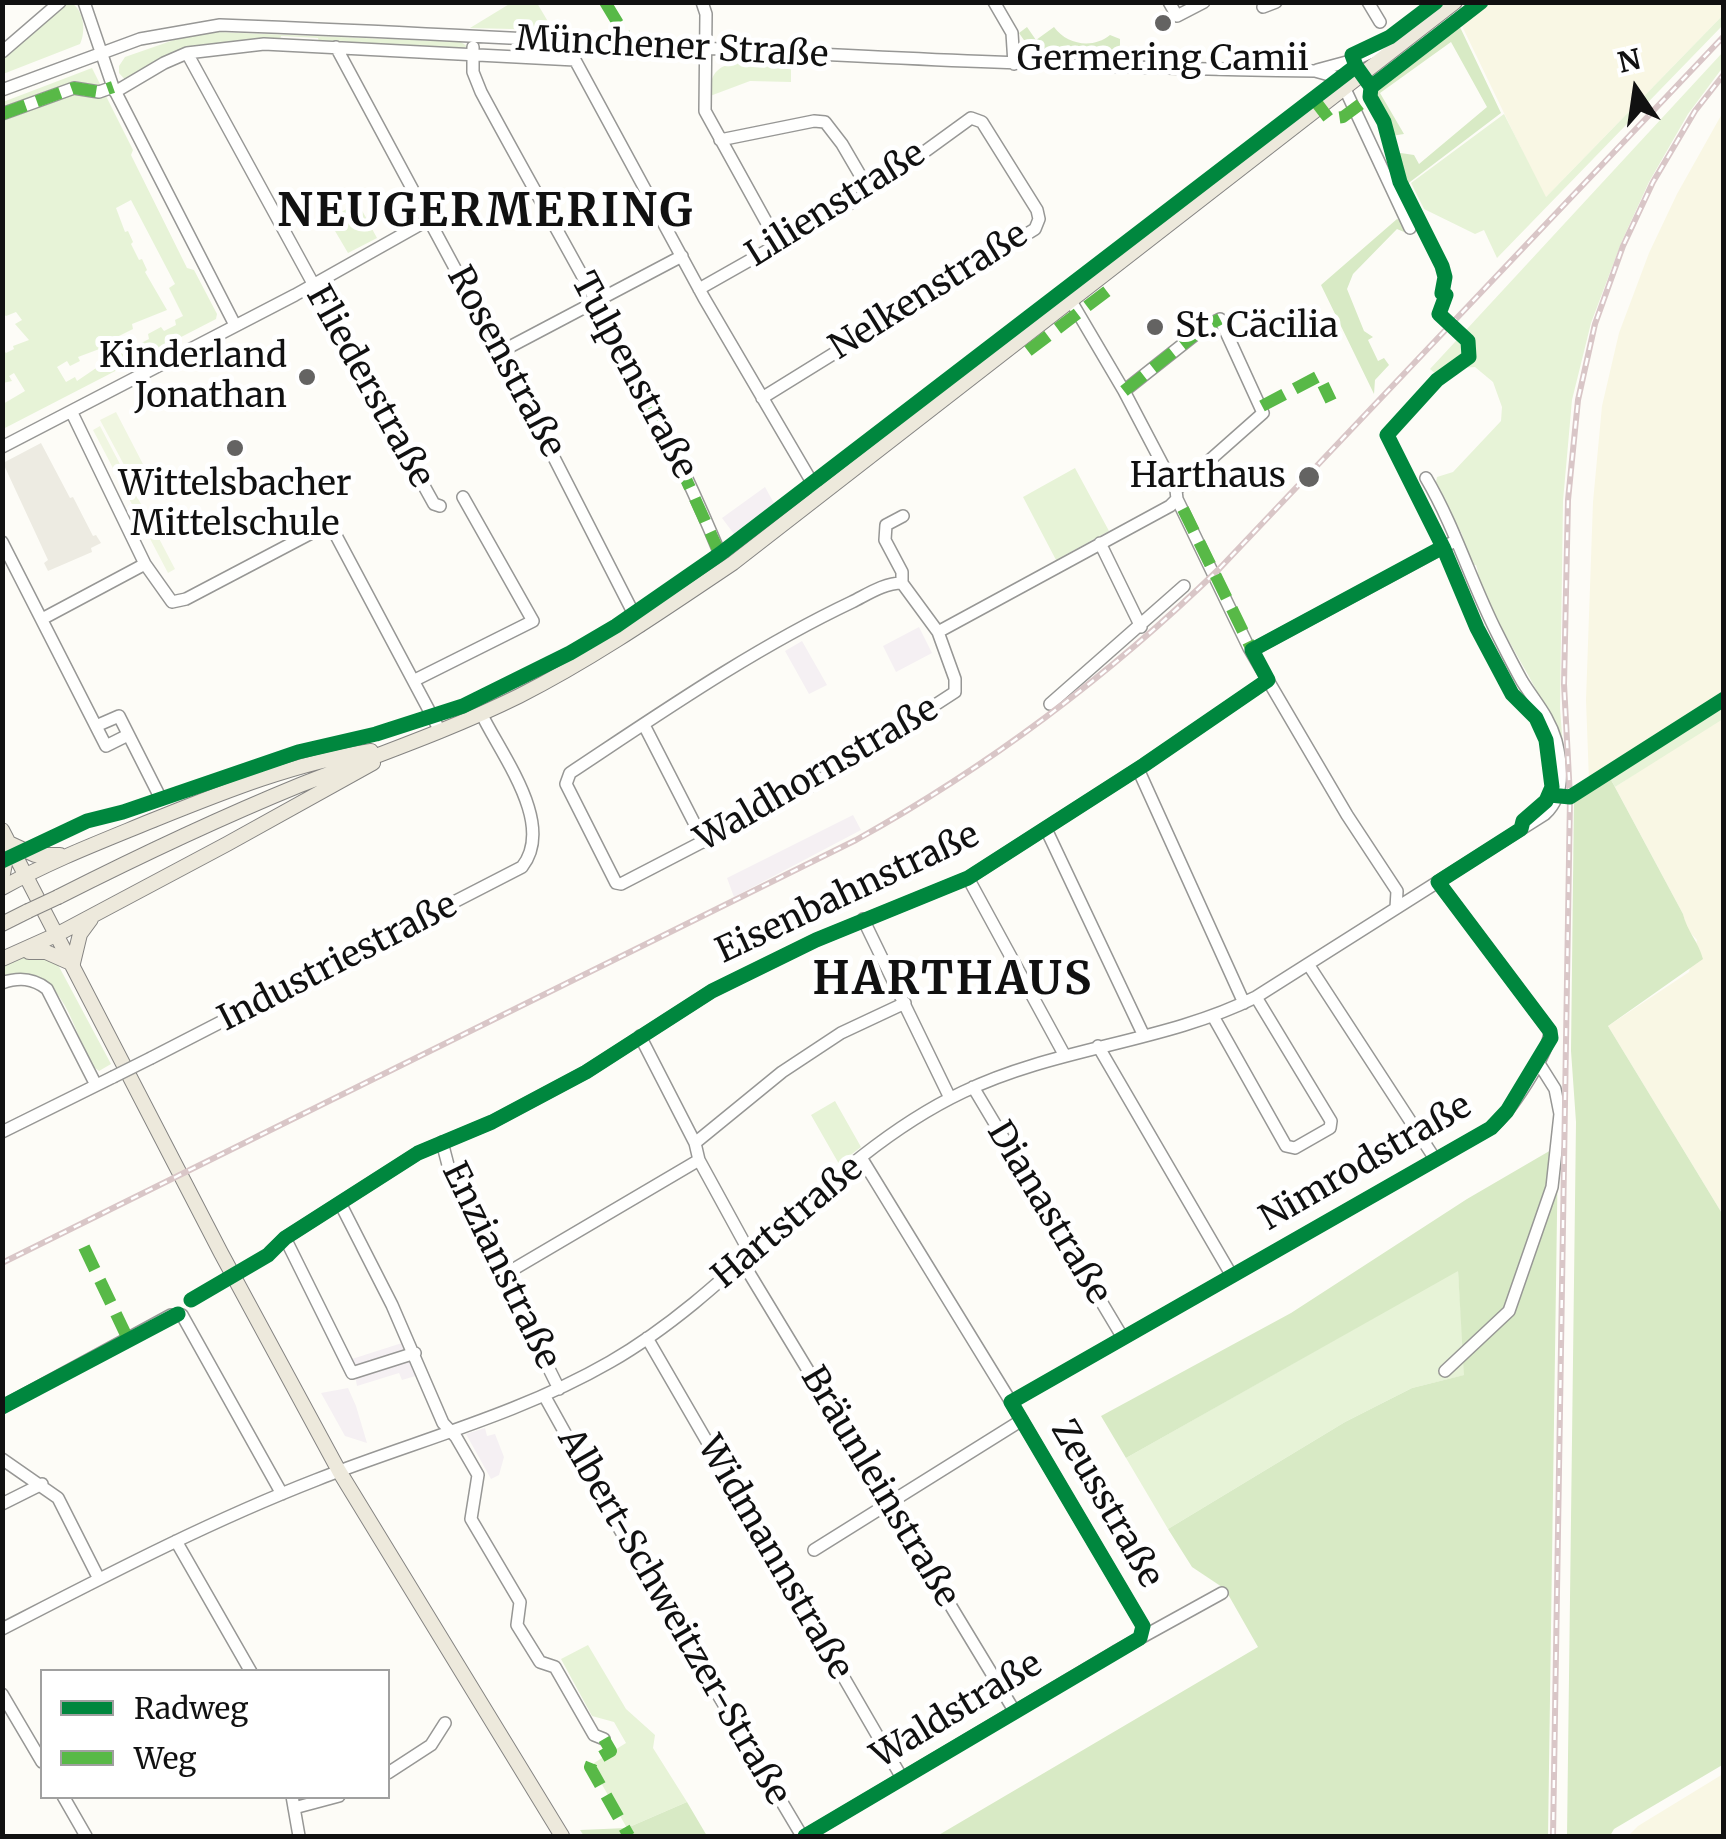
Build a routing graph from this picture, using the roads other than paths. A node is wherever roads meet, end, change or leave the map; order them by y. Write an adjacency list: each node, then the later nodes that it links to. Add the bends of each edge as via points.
1 (60, 2): 16 (street)
2 (84, 2): 18 (street)
3 (702, 2): 15 (street)
4 (994, 2): 20 (street, via 1012,33)
5 (1169, 2): 6 (street, via 1178,16)
6 (1204, 2)
7 (1276, 2): 10 (street)
8 (1368, 2): 11 (street)
9 (1455, 2): 12 (main road)
10 (1263, 8)
11 (1380, 22)
12 (1416, 32): 21 (street); 22 (main road)
13 (474, 38): 15 (street, Münchener Straße); 17 (street, Tulpenstraße); 18 (street, Münchener Straße, via 220,25)
14 (336, 47): 17 (street); 19 (street, via 264,44); 29 (street, Rosenstraße)
15 (704, 49): 20 (street, Münchener Straße); 27 (street, via 703,100)
16 (2, 52)
17 (473, 52): 32 (street, via 576,60); 35 (street, Tulpenstraße, via 481,92)
18 (100, 53): 23 (street, Münchener Straße); 24 (street)
19 (187, 54): 24 (street); 33 (street, Fliederstraße)
20 (1014, 64): 21 (street, Münchener Straße)
21 (1316, 70): 22 (street)
22 (1345, 89): 30 (street); 36 (main road)
23 (2, 90)
24 (114, 90): 25 (street, via 74,88); 37 (street)
25 (2, 114)
26 (971, 118): 28 (street, Lilienstraße); 40 (street, Nelkenstraße, via 982,122 1037,210 1036,229)
27 (720, 140): 28 (street, via 823,121); 31 (street)
28 (870, 192): 31 (street, Lilienstraße)
29 (430, 220): 33 (street); 38 (street, Rosenstraße)
30 (1410, 228)
31 (779, 244): 34 (street, Lilienstraße)
32 (682, 256): 34 (street); 35 (street)
33 (313, 285): 37 (street); 47 (street, Fliederstraße)
34 (699, 289): 40 (street)
35 (594, 301): 38 (street); 52 (street, Tulpenstraße, via 662,424)
36 (1071, 301): 39 (street); 45 (main road)
37 (236, 325): 41 (street)
38 (500, 352): 57 (street, Rosenstraße)
39 (1124, 392): 44 (street); 44 (street, via 1220,319 1263,412)
40 (762, 398): 45 (street)
41 (72, 412): 42 (street); 53 (street)
42 (2, 447)
43 (1426, 478): 49 (street, via 1449,516)
44 (1176, 495): 51 (street); 60 (street)
45 (820, 496): 57 (main road)
46 (464, 498): 61 (street, via 533,621)
47 (440, 506)
48 (904, 516): 54 (street, Waldhornstraße, via 884,533)
49 (1455, 541): 60 (street); 79 (street, Hartstraße, via 1523,683 1544,709 1559,764 1558,798 1545,814)
50 (2, 542): 56 (street)
51 (1100, 543): 58 (street); 59 (street)
52 (720, 554)
53 (145, 564): 56 (street); 61 (street, via 169,600 180,602 332,528)
54 (902, 583): 59 (street, Waldhornstraße); 65 (street, via 811,623)
55 (1184, 586): 58 (street)
56 (42, 619): 66 (street)
57 (640, 626): 64 (main road)
58 (1141, 626): 63 (street)
59 (938, 632): 74 (street, Waldhornstraße, via 955,678 950,698 812,785)
60 (1252, 650): 62 (street)
61 (415, 680): 67 (street)
62 (1268, 680): 70 (street, Eisenbahnstraße); 81 (street, via 1397,891)
63 (1050, 704)
64 (482, 713): 67 (main road); 99 (street, Industriestraße, bridge, via 532,817 534,842 522,867)
65 (644, 725): 74 (street); 74 (street, Waldhornstraße, via 566,778 616,882)
66 (96, 726): 68 (street, via 119,716); 68 (street, via 106,746)
67 (440, 731): 69 (main road)
68 (128, 735): 71 (street)
69 (387, 752): 75 (main road, via 309,762); 82 (main road, via 347,780); 84 (main road, bridge, via 210,822)
70 (1138, 769): 72 (street, Eisenbahnstraße); 92 (street)
71 (161, 799)
72 (1046, 829): 77 (street, Eisenbahnstraße); 94 (street)
73 (6, 836): 75 (main road, via 41,857); 76 (main road); 78 (main road)
74 (704, 842)
75 (75, 852): 76 (main road)
76 (26, 875): 80 (main road); 85 (main road)
77 (968, 878): 83 (street, Eisenbahnstraße); 97 (street)
78 (2, 879)
79 (1438, 882): 81 (street, Hartstraße); 98 (street, via 1550,1031)
80 (2, 888)
81 (1396, 908): 88 (street, Hartstraße)
82 (98, 912): 85 (main road); 87 (main road, via 80,934)
83 (864, 919): 91 (street); 95 (street, Eisenbahnstraße, via 710,992)
84 (2, 924)
85 (58, 934): 86 (main road); 87 (main road)
86 (8, 957): 87 (main road, via 46,952)
87 (73, 964): 125 (main road)
88 (1308, 964): 90 (street, Hartstraße); 106 (street)
89 (2, 984): 99 (street, via 33,980 48,989)
90 (1256, 997): 92 (street, Hartstraße); 93 (street, via 1331,1121 1295,1148 1286,1146)
91 (905, 1002): 101 (street); 104 (street, via 782,1072)
92 (1244, 1003): 93 (street, Hartstraße)
93 (1214, 1018): 94 (street, Hartstraße)
94 (1143, 1034): 96 (street, Hartstraße)
95 (640, 1036): 103 (street, Eisenbahnstraße, via 560,1088); 104 (street, Bräunleinstraße)
96 (1098, 1046): 97 (street, Hartstraße); 113 (street)
97 (1065, 1056): 100 (street, Hartstraße)
98 (1538, 1062): 106 (street, Nimrodstraße, via 1497,1123); 117 (street, via 1560,1114 1552,1187 1508,1310)
99 (96, 1085): 102 (street, Industriestraße)
100 (973, 1087): 101 (street, Hartstraße); 115 (street, Dianastraße)
101 (950, 1098): 105 (street, Hartstraße)
102 (2, 1132)
103 (442, 1142): 108 (street, Eisenbahnstraße); 112 (street, Enzianstraße)
104 (695, 1143): 107 (street, Bräunleinstraße)
105 (862, 1159): 111 (street, Hartstraße); 120 (street, Zeusstraße)
106 (1435, 1159): 113 (street, Nimrodstraße)
107 (700, 1160): 111 (street, Bräunleinstraße); 112 (street)
108 (340, 1202): 109 (street, Eisenbahnstraße); 116 (street)
109 (285, 1238): 110 (street, Eisenbahnstraße); 116 (street, via 352,1373)
110 (270, 1252)
111 (747, 1259): 114 (street, Hartstraße); 129 (street, Bräunleinstraße)
112 (502, 1276): 118 (street, Enzianstraße)
113 (1232, 1276): 115 (street, Nimrodstraße)
114 (647, 1338): 118 (street, Hartstraße); 143 (street, Widmannstraße)
115 (1123, 1338): 120 (street, Nimrodstraße)
116 (414, 1353): 123 (street)
117 (1445, 1370)
118 (559, 1390): 119 (street, Hartstraße)
119 (545, 1397): 123 (street, Hartstraße); 149 (street, Albert-Schweitzer-Straße)
120 (1011, 1402): 122 (street, Zeusstraße)
121 (2, 1406): 127 (street, via 178,1314)
122 (1022, 1420): 129 (street); 135 (street, Zeusstraße, via 1142,1626)
123 (450, 1430): 125 (street, Hartstraße); 140 (street, via 478,1475 471,1519 520,1602 517,1625)
124 (2, 1459): 126 (street)
125 (340, 1471): 127 (street, Hartstraße); 148 (main road)
126 (42, 1484): 128 (street); 132 (street, via 58,1498)
127 (282, 1494): 130 (street, Hartstraße)
128 (2, 1504)
129 (889, 1505): 131 (street); 138 (street, Bräunleinstraße)
130 (176, 1541): 132 (street, Hartstraße); 136 (street)
131 (814, 1550)
132 (100, 1578): 134 (street, Hartstraße)
133 (1222, 1592): 135 (street, Waldstraße)
134 (2, 1628)
135 (1140, 1638): 138 (street, Waldstraße)
136 (249, 1669)
137 (2, 1694): 141 (street)
138 (1015, 1712): 143 (street, Waldstraße)
139 (445, 1722): 142 (street, via 432,1745)
140 (604, 1739)
141 (40, 1759)
142 (390, 1772)
143 (902, 1778): 149 (street, Waldstraße)
144 (65, 1799): 146 (street)
145 (293, 1802): 147 (street)
146 (86, 1836)
147 (299, 1836)
148 (562, 1836)
149 (804, 1836)

